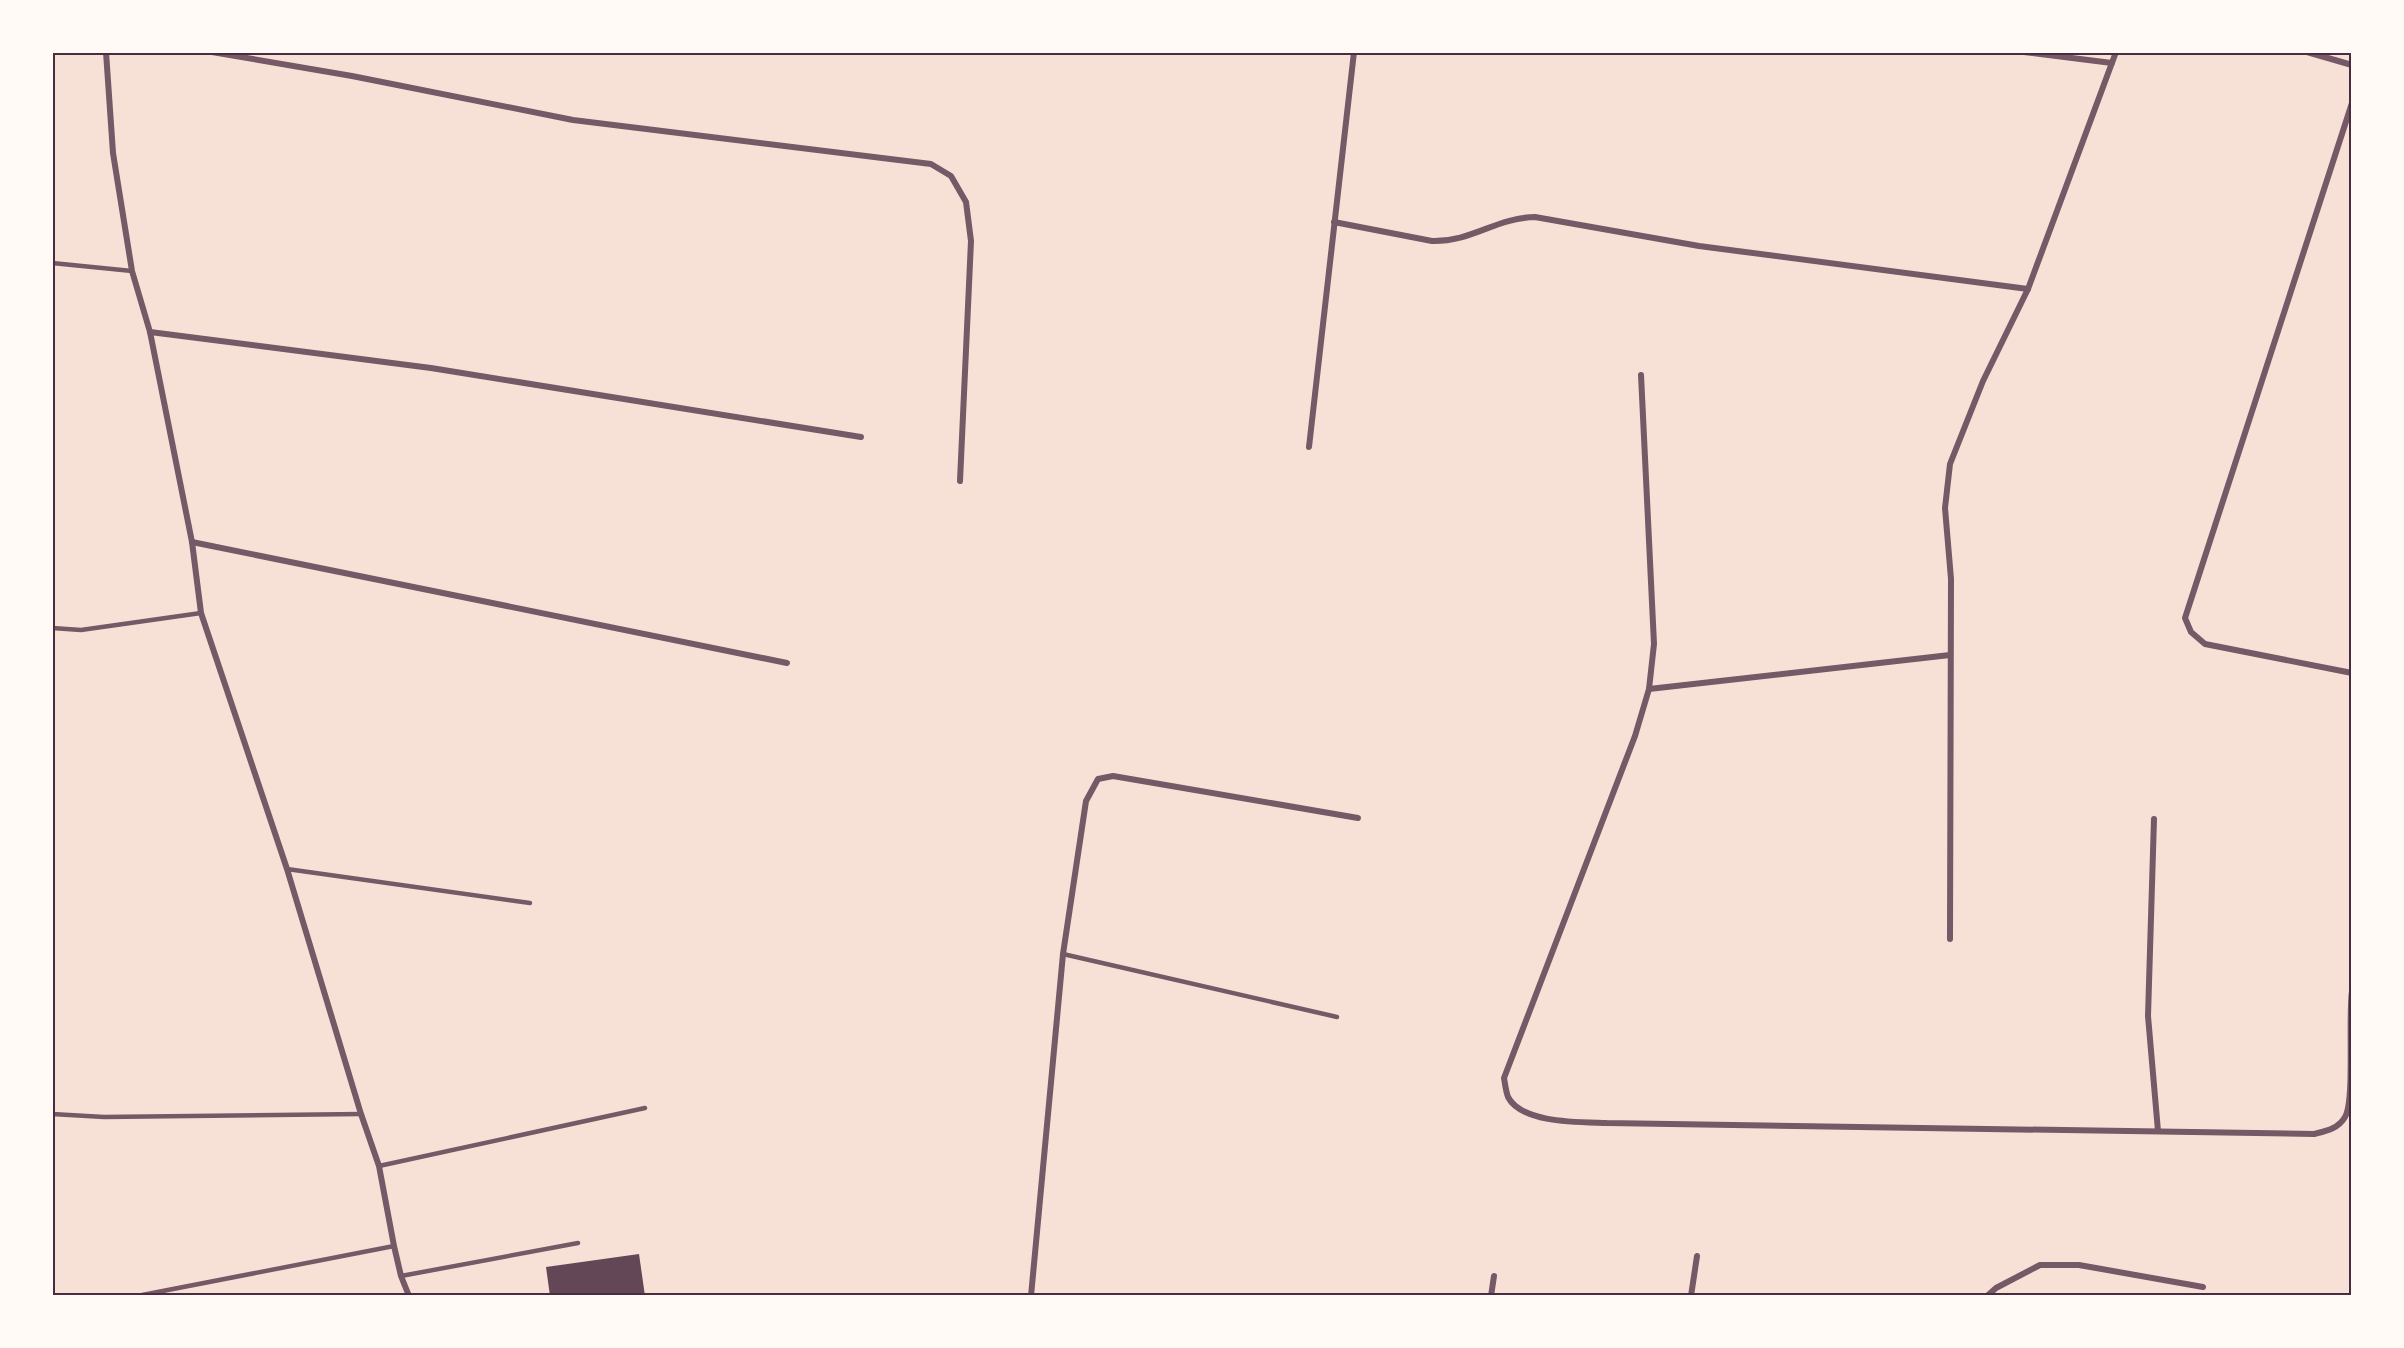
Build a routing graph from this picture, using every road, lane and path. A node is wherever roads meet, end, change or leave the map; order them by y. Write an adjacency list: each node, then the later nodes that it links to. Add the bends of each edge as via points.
1 (105, 52): 12 (street, via 112,153)
2 (212, 52): 18 (street, via 573,120 931,164 951,176 966,202 971,241)
3 (1354, 52): 10 (street)
4 (2024, 52): 7 (street)
5 (2116, 52): 7 (street)
6 (2307, 52): 8 (street)
7 (2112, 63): 13 (street)
8 (2352, 65)
9 (2352, 103): 24 (street, via 2185,618 2191,632 2205,644)
10 (1334, 222): 13 (street, via 1445,241 1459,240 1518,217 1535,217 1699,246); 17 (street)
11 (52, 263): 12 (lane)
12 (132, 271): 14 (street)
13 (2028, 289): 22 (street, via 1983,381 1950,464 1946,508 1951,579)
14 (150, 332): 16 (street, via 430,368); 19 (street)
15 (1641, 375): 25 (street, via 1653,592 1654,644)
16 (861, 437)
17 (1309, 447)
18 (960, 481)
19 (192, 542): 20 (street); 23 (street)
20 (201, 613): 21 (lane, via 81,630); 28 (street)
21 (52, 628)
22 (1950, 655): 25 (street); 30 (street)
23 (787, 663)
24 (2352, 673)
25 (1649, 689): 37 (street, via 1631,746 1504,1078 1508,1098 1543,1120)
26 (1358, 818): 31 (street, via 1113,776 1098,779 1086,801)
27 (2154, 819): 37 (street, via 2148,1016)
28 (287, 869): 29 (lane); 36 (street)
29 (530, 903)
30 (1950, 939)
31 (1063, 954): 33 (lane); 47 (street)
32 (2352, 992): 37 (street, via 2349,1102 2345,1117 2332,1130 2314,1134)
33 (1337, 1017)
34 (645, 1108): 38 (lane)
35 (52, 1114): 36 (lane)
36 (361, 1114): 38 (street)
37 (2158, 1131)
38 (379, 1166): 40 (street)
39 (578, 1243): 42 (lane)
40 (394, 1246): 42 (street); 45 (lane)
41 (1697, 1256): 49 (street)
42 (401, 1276): 46 (street)
43 (1494, 1276): 48 (street)
44 (2203, 1287): 50 (street, via 2079,1265 2040,1265)
45 (136, 1296)
46 (409, 1296)
47 (1031, 1296)
48 (1491, 1296)
49 (1691, 1296)
50 (1987, 1296)

